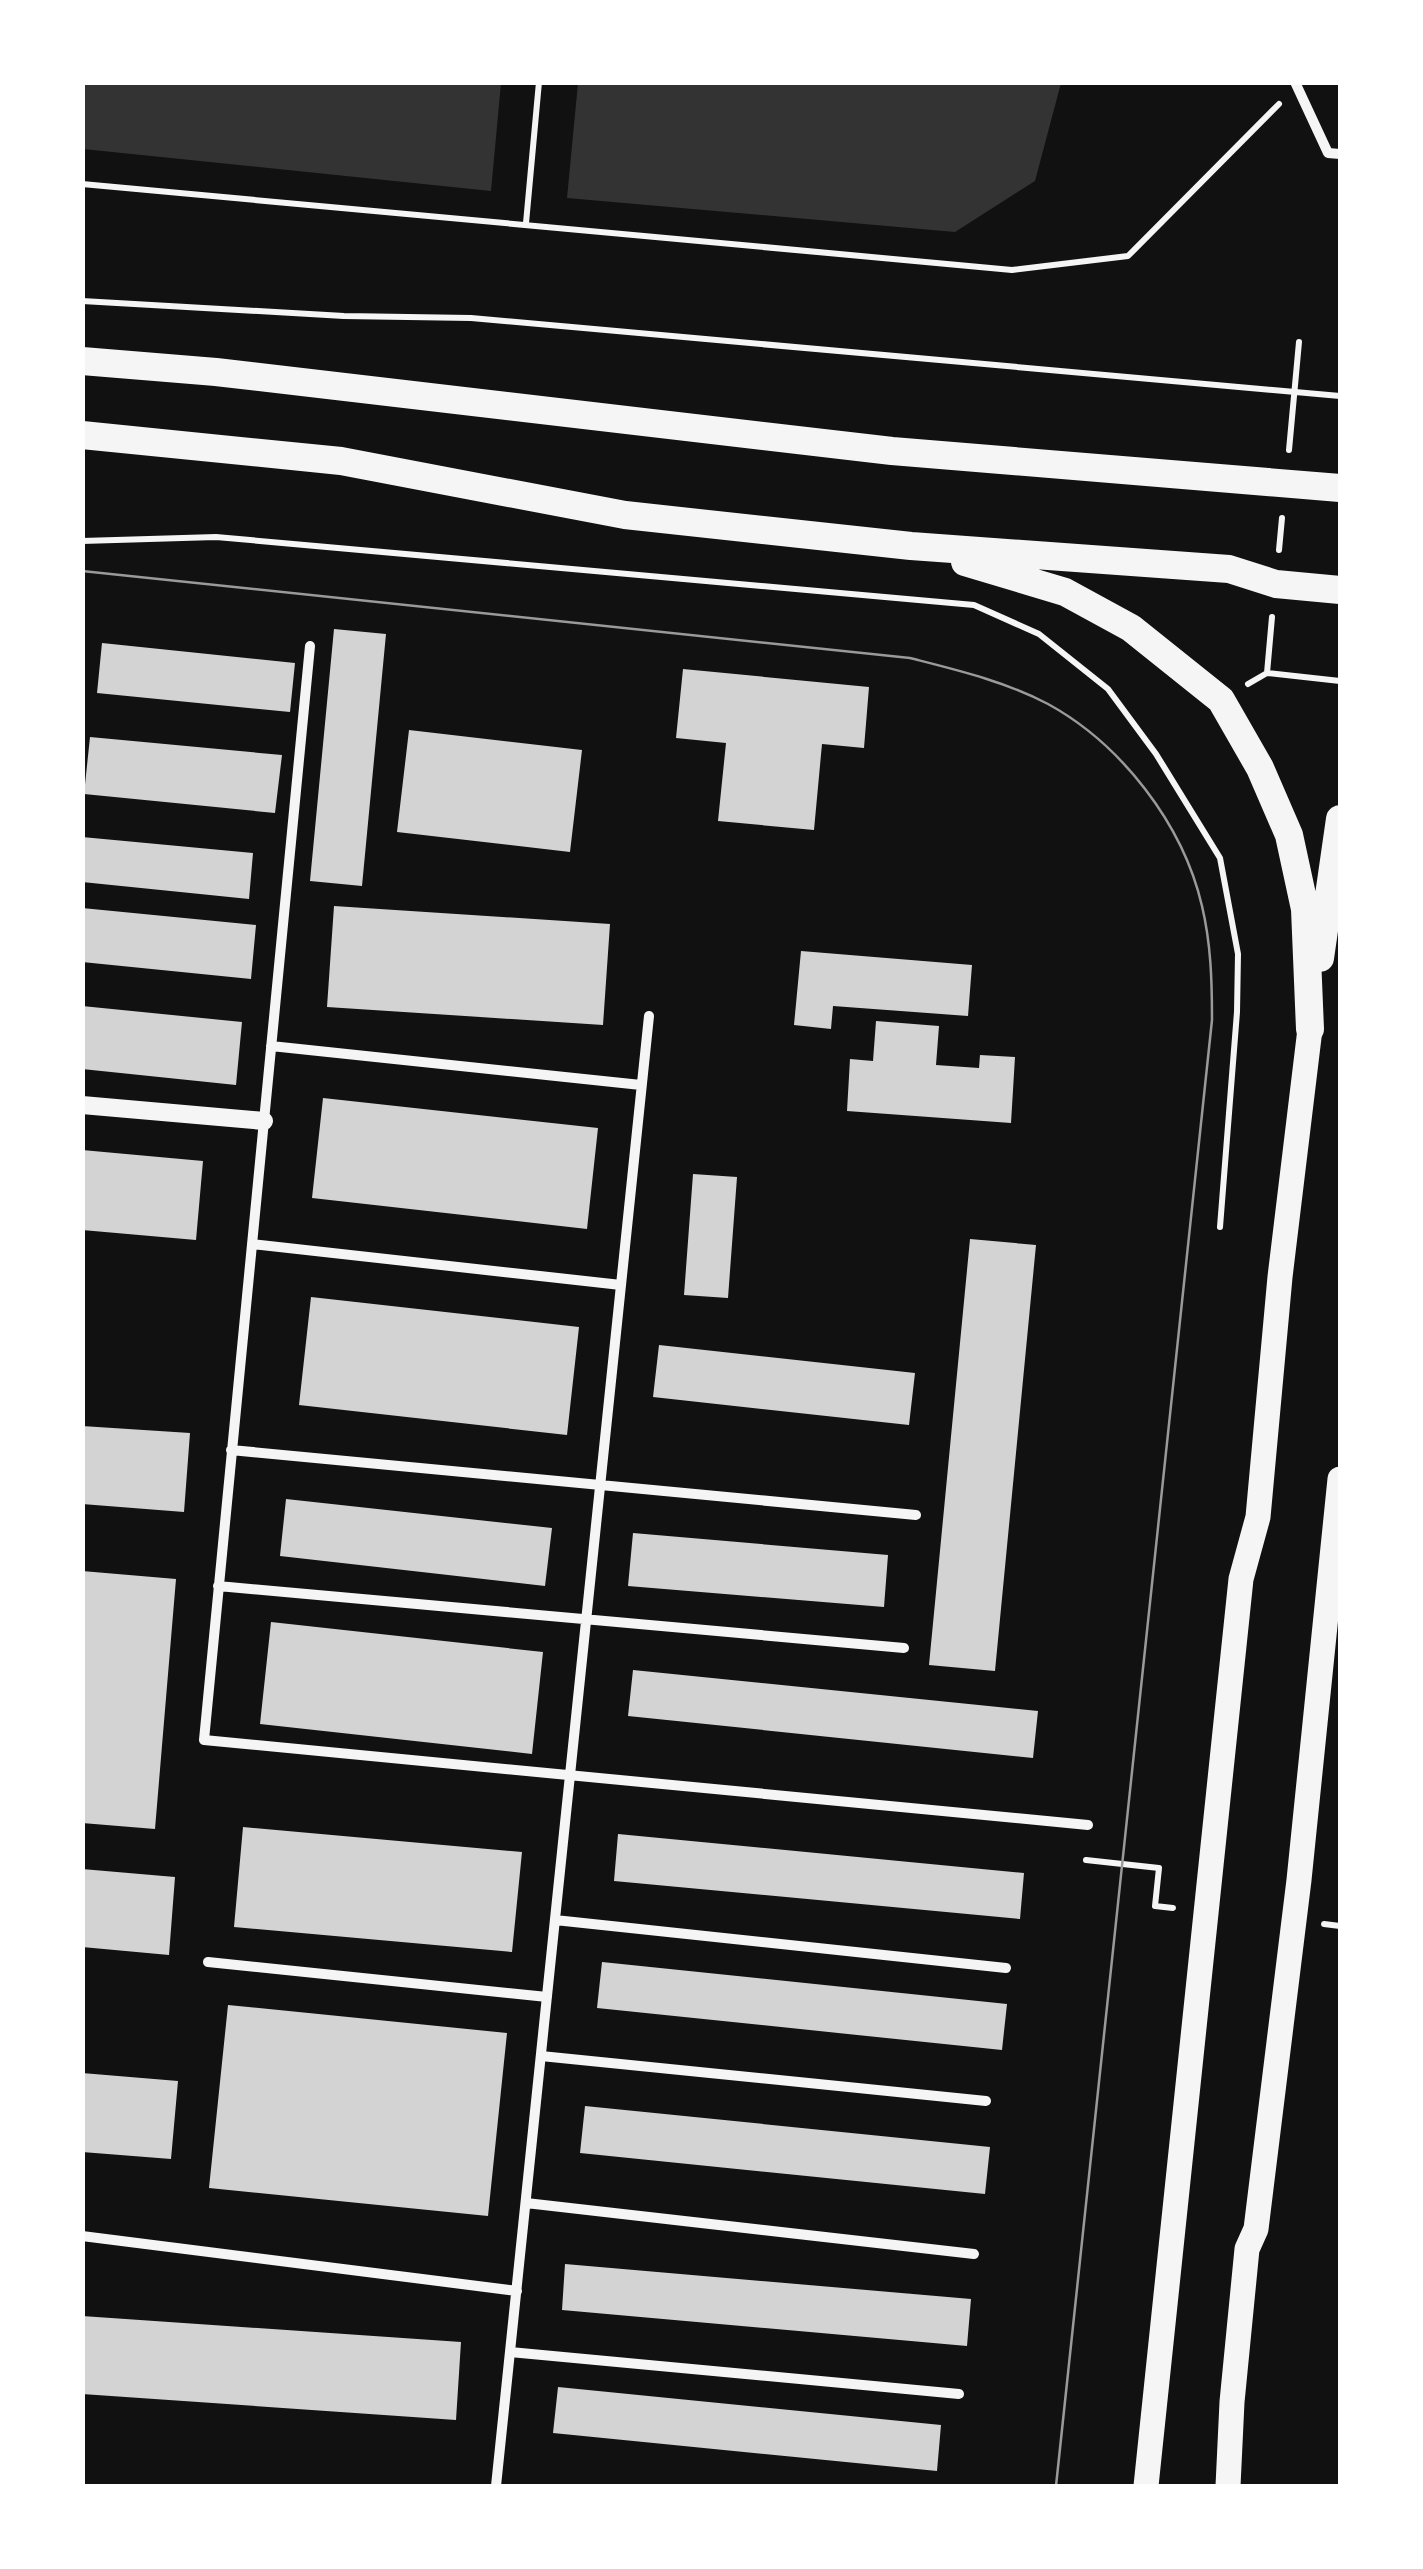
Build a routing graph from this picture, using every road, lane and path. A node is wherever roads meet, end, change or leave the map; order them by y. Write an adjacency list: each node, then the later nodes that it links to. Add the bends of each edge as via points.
1 (538, 82): 5 (path)
2 (1296, 84): 3 (street, via 1328,153); 5 (path, via 1128,256 1012,270)
3 (1340, 154)
4 (82, 184): 5 (path)
5 (526, 223)
6 (82, 301): 8 (path, via 472,318)
7 (82, 361): 10 (highway, via 892,452)
8 (1340, 396)
9 (82, 436): 12 (highway, via 341,462 625,516)
10 (1340, 488)
11 (82, 542): 24 (path, via 216,537 974,604 1039,634 1108,689 1220,858 1238,954)
12 (911, 546): 13 (highway, via 1229,569 1276,584); 19 (highway, via 1064,592 1131,628 1221,700 1289,835 1306,909)
13 (1340, 590)
14 (310, 646): 20 (street)
15 (1267, 673): 16 (path)
16 (1340, 681)
17 (1340, 819): 19 (highway)
18 (649, 1016): 21 (street)
19 (1310, 1029): 49 (main road, via 1258,1517 1238,1598)
20 (271, 1046): 21 (street); 23 (street)
21 (641, 1086): 26 (street)
22 (82, 1105): 23 (street)
23 (264, 1121): 25 (street)
24 (1220, 1227)
25 (252, 1244): 26 (street); 27 (street)
26 (622, 1285): 29 (street)
27 (231, 1450): 29 (street); 31 (street)
28 (1340, 1479): 50 (main road, via 1256,2229 1247,2249)
29 (602, 1485): 30 (street); 32 (street)
30 (916, 1514)
31 (218, 1586): 32 (street); 34 (street, via 204,1740)
32 (588, 1621): 33 (street); 34 (street)
33 (904, 1648)
34 (570, 1776): 35 (street); 36 (street)
35 (1088, 1825)
36 (556, 1920): 38 (street); 39 (street)
37 (208, 1962): 39 (street)
38 (1006, 1968)
39 (547, 1997): 40 (street)
40 (541, 2056): 41 (street); 42 (street)
41 (986, 2101)
42 (526, 2202): 44 (street); 45 (street)
43 (82, 2236): 45 (street)
44 (974, 2254)
45 (517, 2291): 46 (street)
46 (510, 2352): 47 (street); 48 (street)
47 (959, 2394)
48 (496, 2486)
49 (1146, 2486)
50 (1228, 2486)

